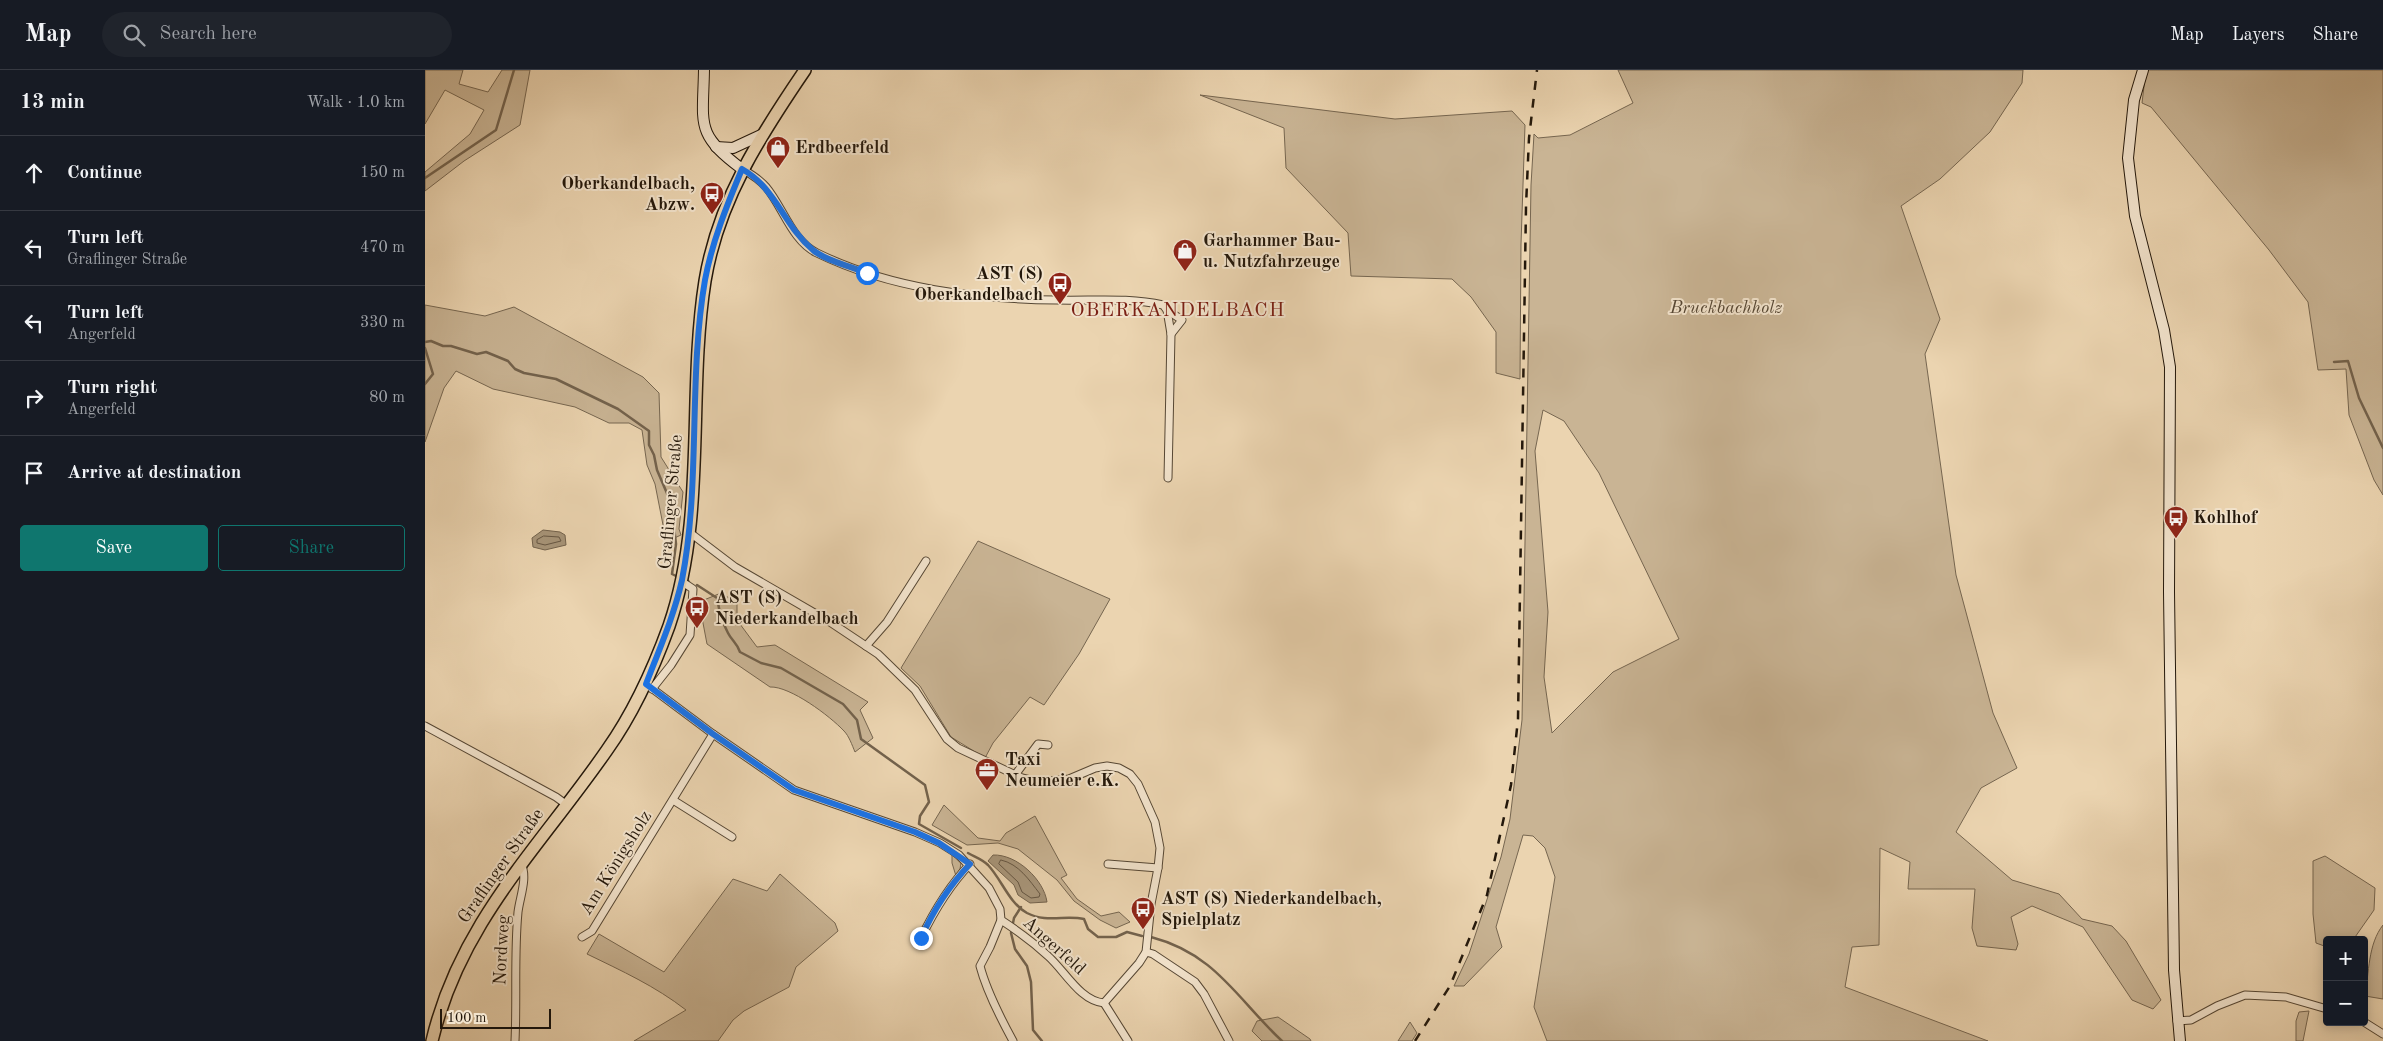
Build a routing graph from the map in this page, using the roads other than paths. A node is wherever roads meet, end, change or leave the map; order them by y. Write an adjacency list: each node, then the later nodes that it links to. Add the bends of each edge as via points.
1 (704, 70): 5 (street, via 704,125)
2 (805, 70): 4 (main road, Graflinger Straße)
3 (2143, 70): 32 (street, via 2134,100 2128,158 2135,216 2164,330 2169,367 2169,592)
4 (761, 135): 5 (street, via 733,148); 6 (main road, Graflinger Straße)
5 (715, 146): 6 (street)
6 (742, 169): 7 (street, via 766,187 798,236 815,252 867,273 948,293 1055,300 1139,300 1163,305); 10 (main road, Graflinger Straße, via 721,222 705,280)
7 (1167, 310): 8 (street); 8 (street, via 1182,320)
8 (1171, 334): 9 (street)
9 (1168, 478)
10 (689, 532): 12 (main road, Graflinger Straße); 13 (street, via 735,567)
11 (926, 561): 13 (street, via 887,622)
12 (681, 581): 14 (main road, Graflinger Straße); 14 (street, via 693,590 690,635 671,665)
13 (866, 646): 18 (street, via 915,690 947,739 958,748)
14 (649, 686): 16 (street, Angerfeld); 20 (main road, Graflinger Straße)
15 (425, 726): 20 (street)
16 (713, 734): 19 (street, Am Königsholz); 23 (street, Angerfeld, via 794,790 915,832 939,843)
17 (1047, 745): 18 (street, via 1038,744)
18 (1015, 775): 25 (street, via 1039,782 1053,782 1107,766 1131,774 1155,822 1160,848)
19 (673, 800): 21 (street, Am Königsholz); 27 (street, Am Königsholz, via 592,931)
20 (567, 804): 22 (main road, Graflinger Straße)
21 (732, 837)
22 (521, 862): 35 (main road, Graflinger Straße, via 490,906 467,947 443,1002); 36 (street, Nordweg, via 525,871 515,955)
23 (970, 864): 26 (street, Angerfeld, via 989,888 1000,909); 28 (street, via 955,879)
24 (1108, 864): 25 (street)
25 (1158, 868): 29 (street)
26 (1001, 920): 30 (street, Angerfeld, via 1050,957 1087,997); 37 (street, via 980,966 1000,1018)
27 (582, 938)
28 (921, 938)
29 (1146, 952): 30 (street); 39 (street, via 1195,982)
30 (1104, 1003): 38 (street)
31 (2323, 1008): 32 (street, via 2286,997 2245,996 2191,1020)
32 (2177, 1020): 40 (street)
33 (2368, 1025): 34 (street)
34 (2383, 1034)
35 (432, 1041)
36 (515, 1041)
37 (1013, 1041)
38 (1128, 1041)
39 (1229, 1041)
40 (2180, 1041)

